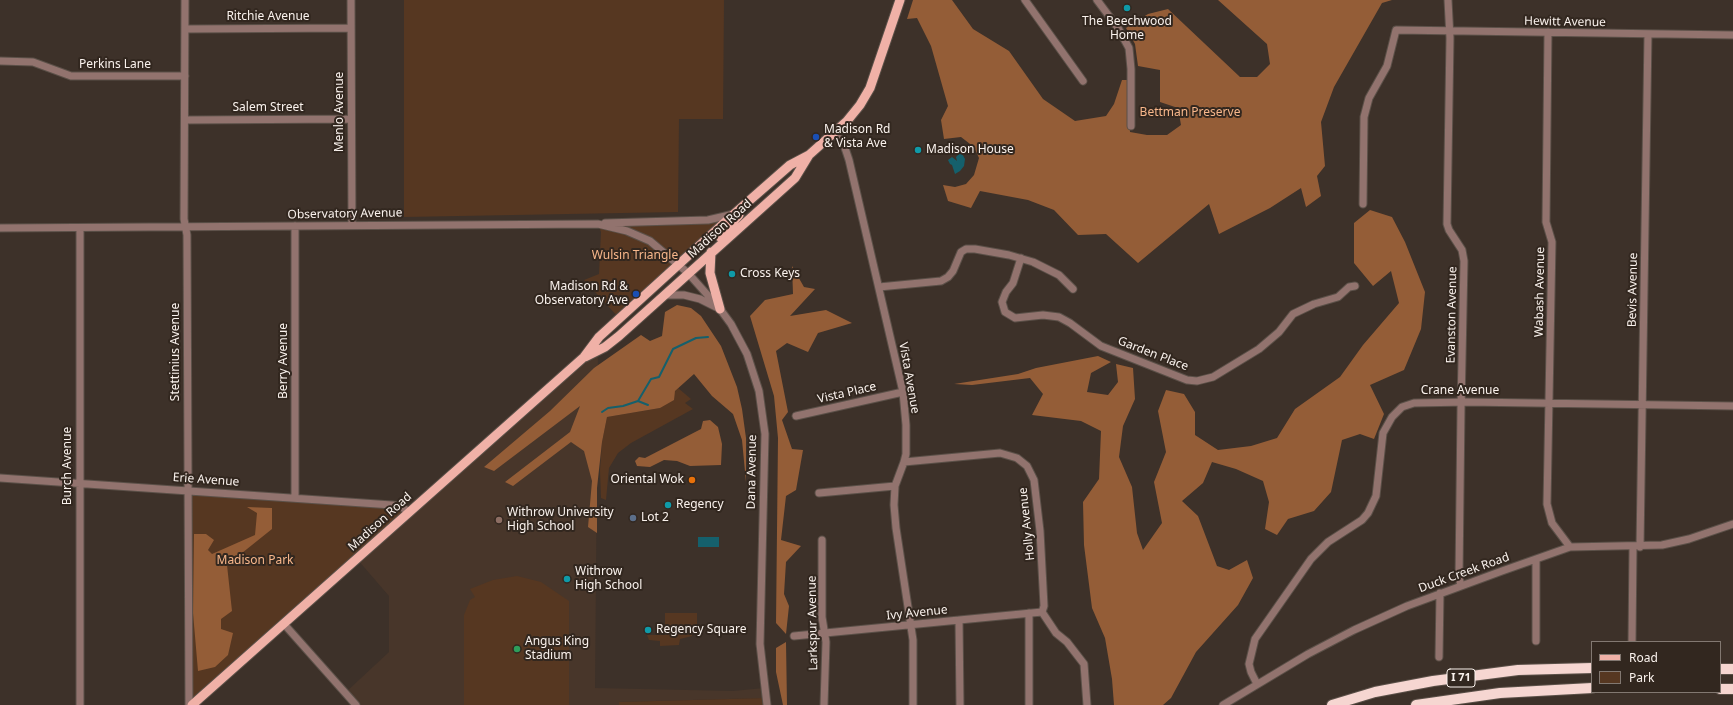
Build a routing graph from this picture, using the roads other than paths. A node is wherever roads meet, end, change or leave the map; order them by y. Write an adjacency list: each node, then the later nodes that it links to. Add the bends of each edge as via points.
1 (185, 0): 8 (street, Stettinius Avenue)
2 (351, 0): 7 (street, Menlo Avenue)
3 (900, 0): 19 (main road, Madison Road, via 870,88 854,114)
4 (1025, 0): 15 (street)
5 (1097, 0): 18 (street, via 1129,48)
6 (1448, 0): 9 (street, Evanston Avenue)
7 (351, 28): 8 (street, Ritchie Avenue); 16 (street, Menlo Avenue)
8 (186, 29): 14 (street, Stettinius Avenue)
9 (1449, 31): 10 (street, Hewitt Avenue); 22 (street, Hewitt Avenue, via 1396,30 1387,66 1366,107 1364,117); 41 (street, Evanston Avenue, via 1447,224 1462,250 1464,261)
10 (1548, 32): 11 (street, Hewitt Avenue); 42 (street, Wabash Avenue, via 1546,222 1552,242)
11 (1648, 34): 12 (street, Hewitt Avenue); 43 (street, Bevis Avenue)
12 (1733, 35)
13 (0, 61): 14 (street, Perkins Lane, via 32,62 71,76)
14 (184, 76): 17 (street, Stettinius Avenue)
15 (1083, 81)
16 (351, 119): 17 (street, Salem Street); 25 (street, Menlo Avenue)
17 (185, 120): 26 (street, Stettinius Avenue)
18 (1131, 126)
19 (834, 134): 20 (main road, Madison Road); 35 (street, Vista Avenue, via 845,147)
20 (809, 155): 21 (main road, Madison Road, via 790,165); 30 (main road, Madison Road, via 795,178)
21 (752, 198): 23 (main road, Madison Road); 33 (main road, via 726,231 692,262)
22 (1363, 204)
23 (734, 214): 24 (street, via 708,220 650,220); 32 (main road, Madison Road)
24 (598, 224): 25 (street, Observatory Avenue); 32 (street, Observatory Avenue, via 646,239)
25 (352, 225): 27 (street, Observatory Avenue)
26 (185, 226): 27 (street, Observatory Avenue); 29 (street, Observatory Avenue); 50 (street, Stettinius Avenue)
27 (295, 226): 52 (street, Berry Avenue)
28 (0, 228): 29 (street, Observatory Avenue)
29 (80, 228): 48 (street, Burch Avenue)
30 (712, 252): 33 (main road, Madison Road); 38 (main road, via 710,273)
31 (1021, 258): 34 (street, Garden Place, via 1013,283 1002,302 1005,312 1015,318 1043,315 1059,317 1101,346 1197,382 1213,377 1259,349 1279,332 1293,314 1338,297); 35 (street, via 966,249 961,252 953,271 942,281); 36 (street, via 1049,269)
32 (678, 264): 33 (street, Dana Avenue); 39 (main road, Madison Road, via 599,337)
33 (688, 273): 37 (main road, Madison Road); 38 (street, Dana Avenue)
34 (1355, 286)
35 (879, 287): 40 (street, Vista Avenue)
36 (1073, 289)
37 (664, 295): 38 (street, via 684,295 700,299); 39 (main road, Madison Road, via 605,347)
38 (720, 309): 82 (street, Dana Avenue, via 739,338 753,368 759,391 764,434 760,644)
39 (584, 357): 53 (main road, Madison Road)
40 (903, 392): 45 (street, Vista Place); 46 (street, Vista Avenue, via 906,425)
41 (1461, 402): 42 (street, Crane Avenue); 59 (street, Evanston Avenue); 74 (street, Crane Avenue, via 1414,403 1402,407 1392,417 1382,440 1373,505 1362,520 1328,542 1311,559 1255,639 1249,664 1250,672)
42 (1549, 403): 43 (street, Crane Avenue); 56 (street, Wabash Avenue, via 1548,514)
43 (1642, 404): 44 (street, Crane Avenue); 57 (street, Bevis Avenue)
44 (1733, 406)
45 (796, 416)
46 (904, 462): 49 (street, Vista Avenue); 61 (street, Holly Avenue, via 1000,453 1012,455 1027,466 1034,480 1040,531 1044,606)
47 (0, 478): 48 (street, Erie Avenue)
48 (79, 482): 50 (street, Erie Avenue); 78 (street, Burch Avenue)
49 (895, 486): 51 (street); 65 (street, Vista Avenue, via 896,528)
50 (188, 490): 52 (street, Erie Avenue); 79 (street, Stettinius Avenue)
51 (819, 492)
52 (295, 497): 53 (street, Erie Avenue, via 400,506)
53 (409, 512): 64 (main road, Madison Road)
54 (1733, 524): 57 (street, Duck Creek Road, via 1682,541)
55 (822, 540): 66 (street, Larkspur Avenue)
56 (1570, 547): 57 (street, Duck Creek Road); 58 (street, Duck Creek Road)
57 (1636, 547): 68 (street, Bevis Avenue)
58 (1536, 559): 59 (street, Duck Creek Road); 69 (street)
59 (1461, 586): 60 (street, Duck Creek Road)
60 (1440, 593): 70 (street); 74 (street, Duck Creek Road, via 1354,630)
61 (1042, 612): 62 (street, Ivy Avenue); 87 (street, via 1056,633 1067,642 1084,664)
62 (1029, 613): 63 (street, Ivy Avenue); 86 (street)
63 (959, 620): 65 (street, Ivy Avenue); 85 (street)
64 (284, 624): 80 (main road, Madison Road); 81 (street)
65 (912, 625): 66 (street, Ivy Avenue); 84 (street, Vista Avenue)
66 (824, 633): 67 (street, Ivy Avenue); 83 (street, Larkspur Avenue)
67 (794, 636)
68 (1632, 641)
69 (1536, 642)
70 (1439, 657)
71 (1591, 668): 89 (highway, I 71, via 1518,670 1433,681 1375,692)
72 (1721, 669): 73 (highway)
73 (1733, 669)
74 (1257, 684): 88 (street, Duck Creek Road)
75 (1591, 688): 90 (highway, I 71, via 1500,693)
76 (1721, 689): 77 (highway)
77 (1733, 689)
78 (80, 705)
79 (189, 705)
80 (192, 705)
81 (356, 705)
82 (767, 705)
83 (824, 705)
84 (913, 705)
85 (960, 705)
86 (1029, 705)
87 (1088, 705)
88 (1223, 705)
89 (1332, 705)
90 (1416, 705)

